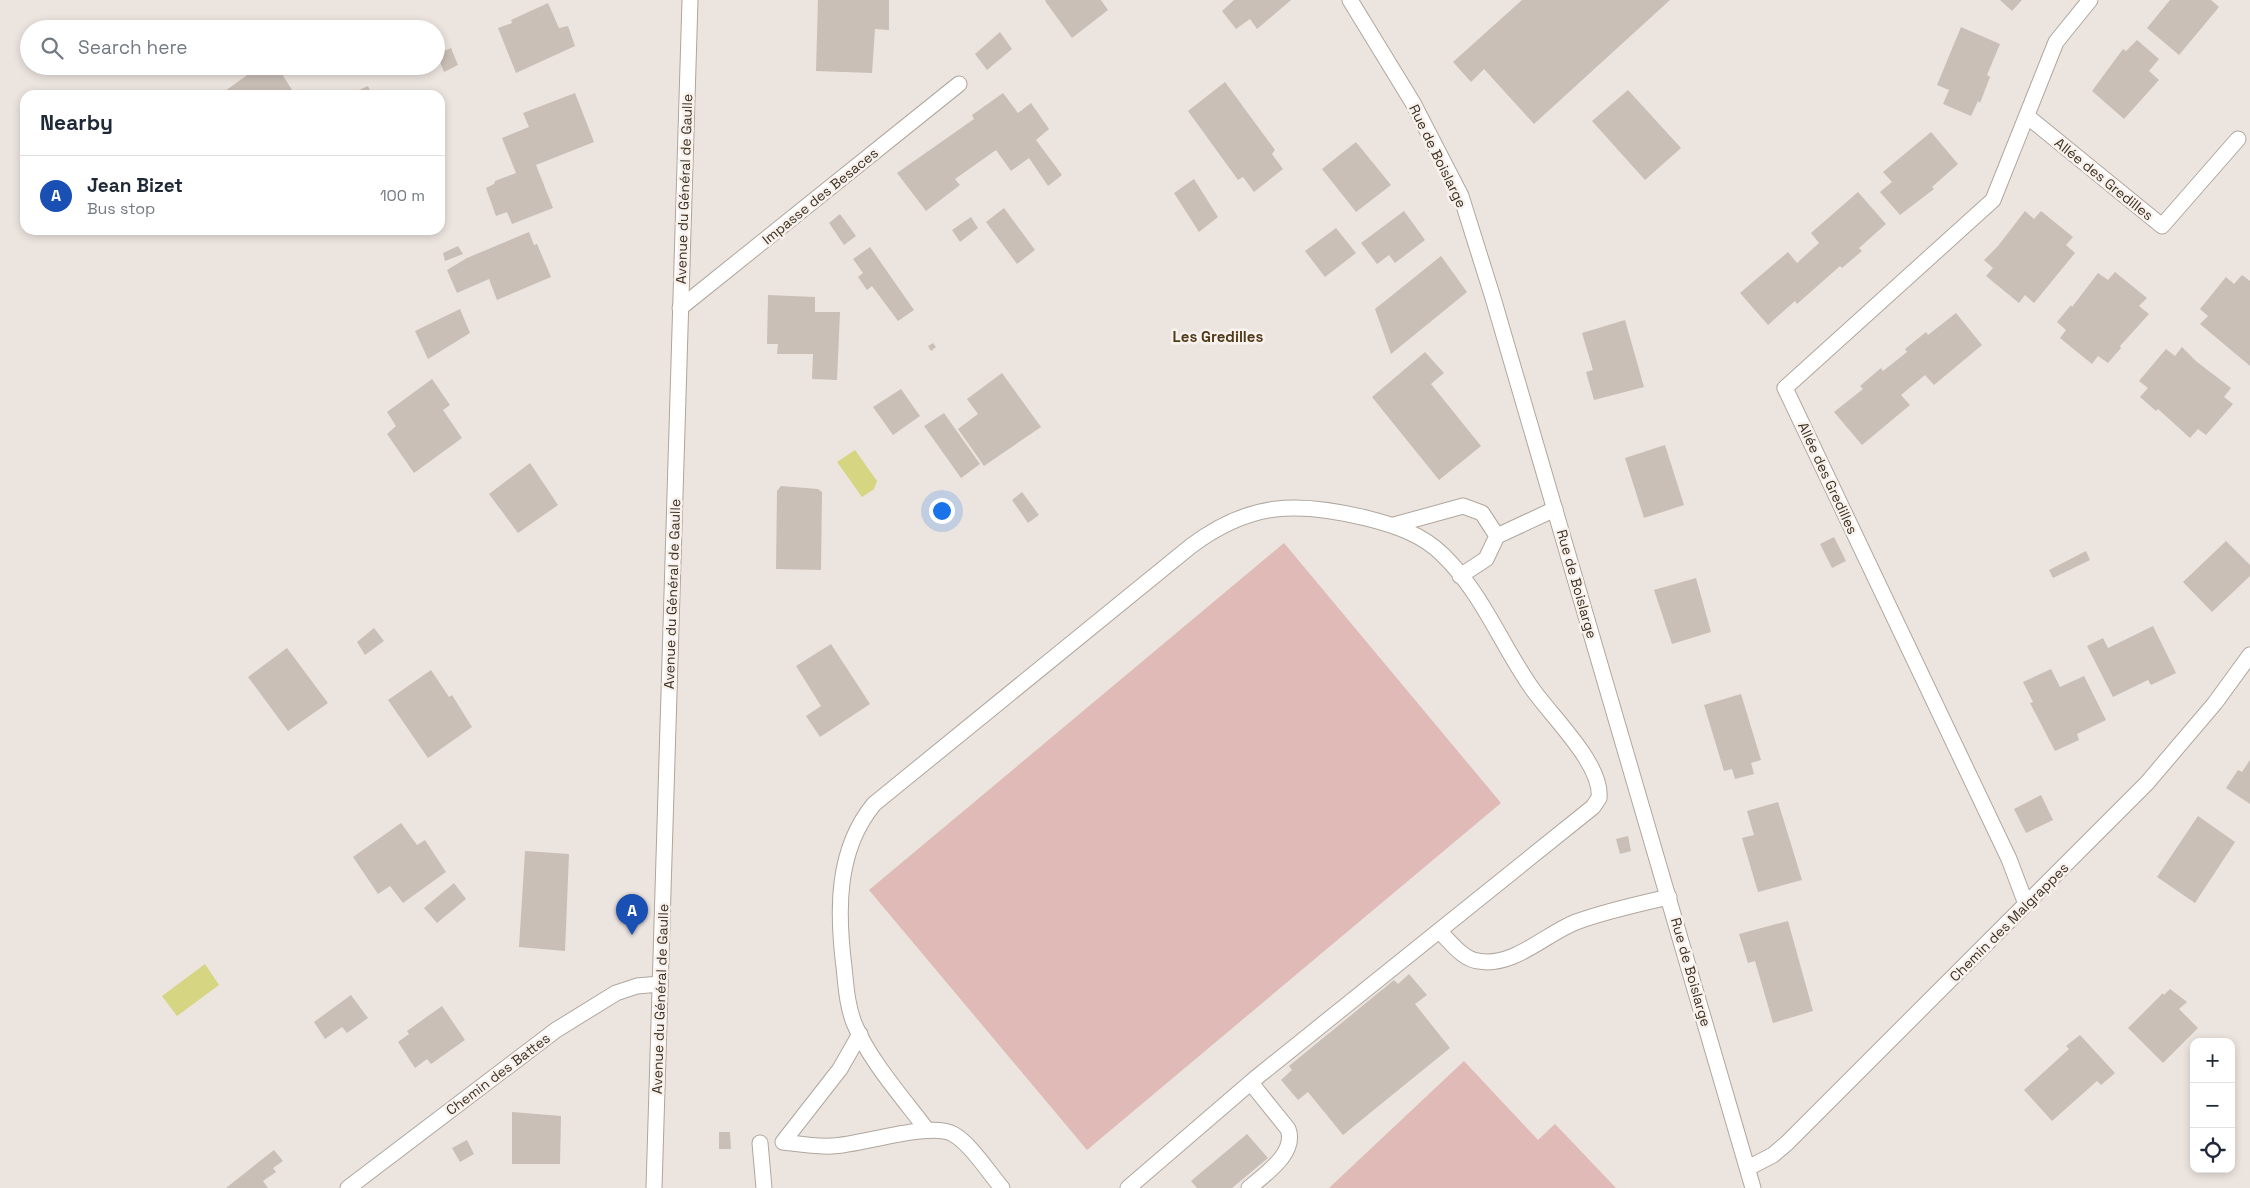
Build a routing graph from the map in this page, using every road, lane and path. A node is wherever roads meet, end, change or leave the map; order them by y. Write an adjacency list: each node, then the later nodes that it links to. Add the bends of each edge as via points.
1 (690, 0): 7 (street, Avenue du Général de Gaulle)
2 (1350, 0): 8 (street, Rue de Boislarge, via 1413,103 1461,196)
3 (2090, 0): 5 (street, Allée des Gredilles, via 2056,42)
4 (959, 84): 7 (street, Impasse des Besaces)
5 (2026, 116): 6 (street, Allée des Gredilles, via 2162,226); 14 (street, Allée des Gredilles, via 1993,200 1786,388 2009,858)
6 (2238, 139)
7 (680, 308): 16 (street, Avenue du Général de Gaulle)
8 (1555, 509): 10 (street); 13 (street, Rue de Boislarge)
9 (1394, 525): 10 (street, via 1464,506 1482,513); 11 (street, via 1432,545); 17 (street, via 1342,512 1292,507 1246,515 1227,522 1191,546 874,804 852,838 844,864 840,903 841,945 848,998)
10 (1497, 536): 11 (street, via 1486,559)
11 (1460, 576): 15 (street, via 1491,617 1531,687 1584,756 1596,777 1600,793 1593,807)
12 (2250, 655): 14 (street, Chemin des Malgrappes, via 2215,703 2146,783)
13 (1669, 897): 15 (street, via 1576,922 1526,950 1496,961 1469,958); 21 (street, Rue de Boislarge)
14 (2026, 904): 21 (street, Chemin des Malgrappes, via 1787,1143 1773,1155)
15 (1439, 931): 18 (street)
16 (660, 984): 22 (street, Chemin des Battes, via 637,986 616,993 563,1025); 23 (street, Avenue du Général de Gaulle)
17 (860, 1034): 19 (street); 19 (street, via 840,1068 782,1142 832,1146)
18 (1251, 1083): 26 (street); 27 (street, via 1288,1129 1290,1138 1284,1155)
19 (927, 1130): 25 (street, via 953,1134)
20 (760, 1143): 24 (street)
21 (1748, 1168): 28 (street, Rue de Boislarge)
22 (348, 1188)
23 (654, 1188)
24 (764, 1188)
25 (1002, 1188)
26 (1128, 1188)
27 (1249, 1188)
28 (1753, 1188)

